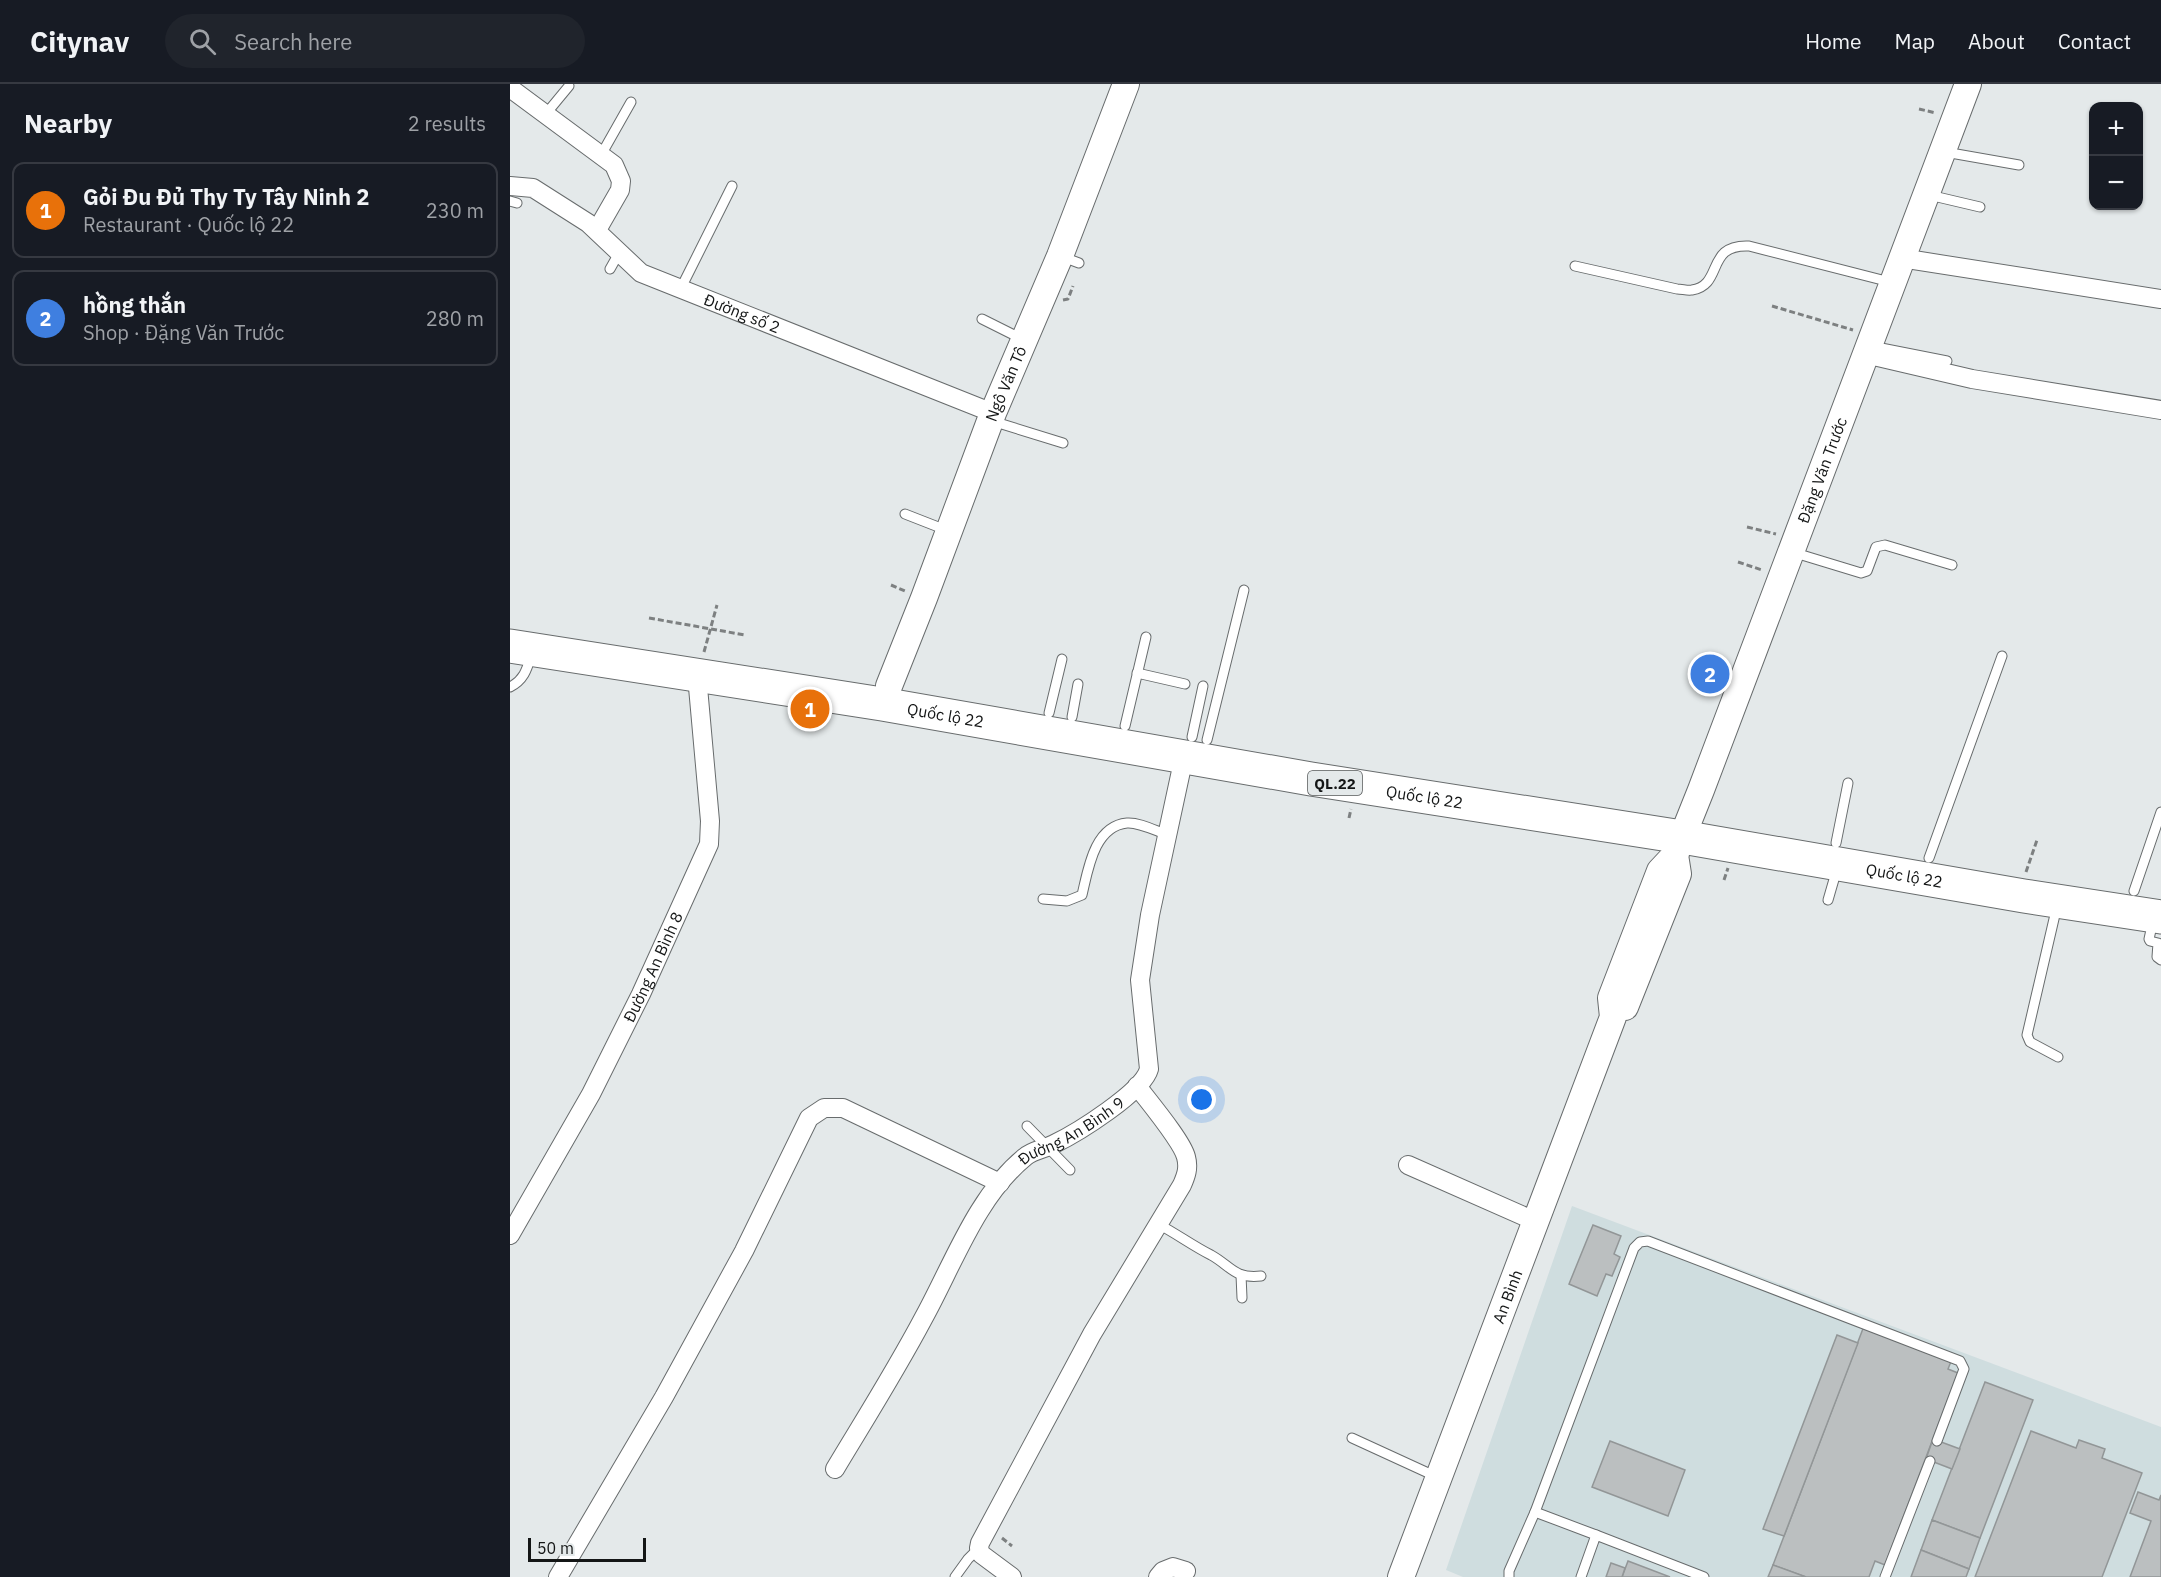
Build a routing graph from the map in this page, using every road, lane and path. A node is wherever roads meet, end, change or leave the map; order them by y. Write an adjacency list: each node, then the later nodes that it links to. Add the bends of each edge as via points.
1 (1968, 84): 7 (main road, Đặng Văn Trước)
2 (569, 86): 6 (lane)
3 (1121, 86): 22 (main road, Ngô Văn Tô, via 1069,259)
4 (510, 88): 6 (street)
5 (631, 102): 8 (lane)
6 (545, 115): 8 (street)
7 (1942, 152): 9 (lane); 11 (main road, Đặng Văn Trước)
8 (601, 155): 14 (street, via 614,165 621,181 620,190)
9 (2019, 165)
10 (732, 186): 18 (lane)
11 (1927, 194): 13 (lane); 15 (main road, Đặng Văn Trước)
12 (512, 196): 14 (street, Đường số 2, via 533,188)
13 (1980, 207)
14 (597, 230): 18 (street, Đường số 2, via 614,261)
15 (1901, 258): 17 (main road, Đặng Văn Trước); 19 (street)
16 (1575, 266): 17 (lane, via 1692,290 1710,279 1723,252 1749,246)
17 (1892, 283): 23 (main road, Đặng Văn Trước)
18 (681, 288): 26 (street, Đường số 2)
19 (2161, 299)
20 (1772, 306): 23 (path)
21 (982, 319): 22 (lane)
22 (1024, 340): 26 (main road, Ngô Văn Tô)
23 (1869, 345): 24 (lane); 25 (street, via 1972,379); 31 (main road, Đặng Văn Trước)
24 (1947, 361)
25 (2161, 410)
26 (991, 416): 27 (lane); 30 (main road, Ngô Văn Tô)
27 (1063, 443)
28 (905, 514): 30 (lane)
29 (1747, 527): 31 (path)
30 (949, 531): 48 (main road, Ngô Văn Tô)
31 (1792, 545): 33 (lane, via 1861,573 1867,571 1876,547 1885,545); 34 (main road, Đặng Văn Trước)
32 (1738, 562): 34 (path)
33 (1952, 565)
34 (1781, 577): 57 (main road, Đặng Văn Trước)
35 (1244, 590): 53 (lane)
36 (717, 605): 42 (path)
37 (650, 618): 42 (path)
38 (510, 626): 42 (highway, Quốc lộ 22 / QL.22)
39 (745, 635): 42 (path)
40 (1146, 637): 45 (lane)
41 (522, 648): 42 (highway, Quốc lộ 22 / QL.22); 50 (lane, via 524,676)
42 (704, 654): 48 (highway, Quốc lộ 22 / QL.22); 53 (highway, Quốc lộ 22 / QL.22, via 882,704); 76 (street, Đường An Bình 8, via 709,844 642,994 591,1094)
43 (2002, 656): 60 (lane)
44 (1062, 659): 51 (lane)
45 (1137, 673): 47 (lane); 52 (lane)
46 (1078, 684): 51 (lane)
47 (1185, 684)
48 (889, 686): 51 (highway, Quốc lộ 22 / QL.22)
49 (1203, 686): 53 (lane)
50 (510, 687)
51 (1060, 715): 52 (highway, Quốc lộ 22 / QL.22)
52 (1125, 726): 53 (highway, Quốc lộ 22 / QL.22)
53 (1195, 745): 56 (street, Đường An Bình 9); 57 (highway, Quốc lộ 22 / QL.22, via 1334,783)
54 (1848, 783): 59 (lane)
55 (2161, 812): 65 (lane)
56 (1168, 835): 62 (lane, via 1129,823 1115,826 1101,838 1093,854 1082,895 1067,901); 68 (street, Đường An Bình 9, via 1140,980 1149,1069)
57 (1682, 837): 59 (highway, Quốc lộ 22 / QL.22); 74 (main road, An Bình, via 1678,874 1627,1005 1613,1017)
58 (2037, 840): 61 (path)
59 (1837, 853): 60 (highway, Quốc lộ 22 / QL.22); 63 (lane); 64 (highway, Quốc lộ 22 / QL.22)
60 (1929, 858): 61 (highway, Quốc lộ 22 / QL.22)
61 (2025, 873): 65 (highway, Quốc lộ 22 / QL.22)
62 (1044, 898)
63 (1828, 900)
64 (2058, 901): 65 (highway, Quốc lộ 22 / QL.22); 67 (lane, via 2027,1035 2030,1042)
65 (2153, 905): 66 (lane, via 2149,939 2159,945 2157,957)
66 (2161, 960)
67 (2058, 1057)
68 (1137, 1086): 70 (street, Đường An Bình 9, via 1104,1114); 75 (street, via 1186,1158 1187,1173)
69 (1027, 1126): 70 (lane)
70 (1048, 1147): 72 (lane); 73 (street, Đường An Bình 9, via 1025,1156)
71 (1408, 1166): 74 (street)
72 (1070, 1170)
73 (1000, 1183): 83 (street, Đường An Bình 9, via 979,1213 923,1320); 89 (street, via 843,1108 824,1108 809,1118 744,1251)
74 (1537, 1222): 84 (main road, An Bình)
75 (1158, 1224): 77 (lane); 87 (street, via 1092,1334)
76 (510, 1235)
77 (1241, 1275): 78 (lane); 79 (lane)
78 (1261, 1276)
79 (1242, 1298)
80 (1352, 1438): 84 (lane)
81 (1937, 1441): 85 (lane, via 1964,1369 1960,1361 1648,1241 1640,1242 1634,1248)
82 (1930, 1461): 97 (lane)
83 (835, 1469)
84 (1439, 1478): 93 (main road, An Bình)
85 (1535, 1512): 86 (lane); 94 (lane)
86 (1596, 1535): 95 (lane); 96 (lane)
87 (979, 1548): 90 (lane); 91 (street, via 985,1558)
88 (1186, 1571): 92 (street, via 1173,1567)
89 (558, 1577)
90 (955, 1577)
91 (1012, 1577)
92 (1158, 1577)
93 (1401, 1577)
94 (1509, 1577)
95 (1581, 1577)
96 (1704, 1577)
97 (1885, 1577)

